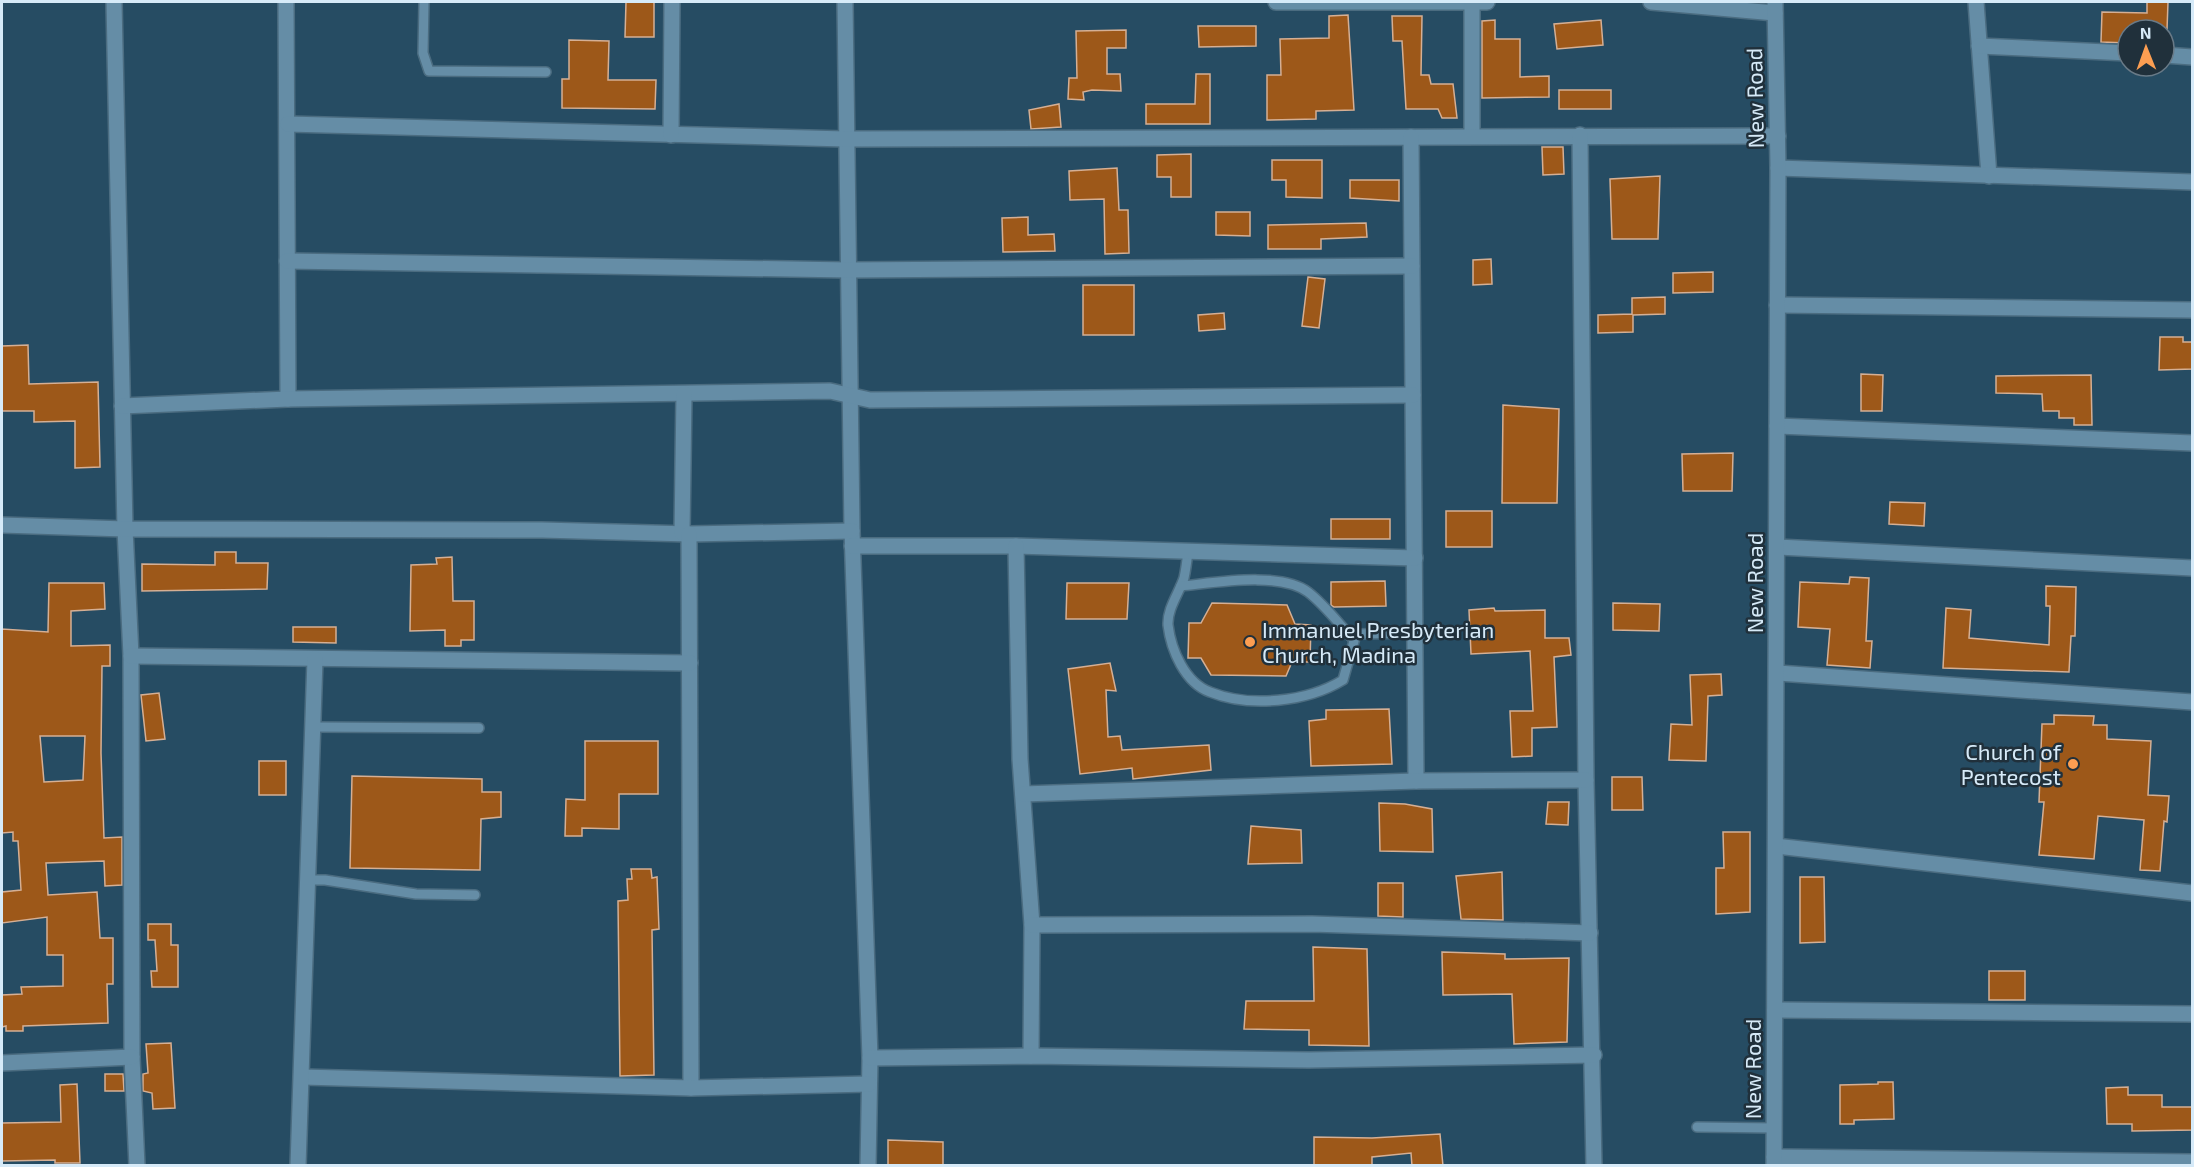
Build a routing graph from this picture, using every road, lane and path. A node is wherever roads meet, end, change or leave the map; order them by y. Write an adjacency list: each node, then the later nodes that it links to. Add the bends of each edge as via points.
1 (114, 2): 36 (street)
2 (286, 2): 17 (street)
3 (424, 2): 16 (lane, via 423,53 429,71)
4 (672, 2): 18 (street)
5 (845, 2): 23 (street)
6 (1276, 2): 7 (street)
7 (1472, 2): 8 (street); 20 (street)
8 (1487, 2)
9 (1651, 2): 11 (street)
10 (1976, 2): 12 (street)
11 (1775, 7): 21 (street, New Road)
12 (1978, 46): 13 (street); 25 (street)
13 (2116, 52)
14 (2176, 56): 15 (street)
15 (2193, 57)
16 (546, 72)
17 (288, 124): 18 (street); 27 (street)
18 (671, 135): 23 (street)
19 (1580, 135): 20 (street); 21 (street); 59 (street)
20 (1472, 136): 22 (street)
21 (1778, 136): 24 (street, New Road)
22 (1411, 137): 23 (street); 28 (street)
23 (845, 139): 29 (street)
24 (1778, 168): 25 (street); 30 (street, New Road)
25 (1989, 176): 26 (street)
26 (2193, 182)
27 (287, 261): 29 (street); 35 (street)
28 (1412, 266): 29 (street); 34 (street)
29 (848, 270): 33 (street)
30 (1777, 304): 31 (street); 37 (street, New Road)
31 (2193, 310)
32 (684, 394): 33 (street, via 830,391); 35 (street); 42 (street)
33 (850, 395): 34 (street, via 870,400); 41 (street)
34 (1413, 395): 47 (street)
35 (288, 399): 36 (street)
36 (123, 406): 40 (street)
37 (1777, 426): 38 (street); 45 (street, New Road)
38 (2193, 443)
39 (2, 525): 40 (street)
40 (125, 529): 42 (street); 52 (street)
41 (852, 531): 42 (street); 43 (street)
42 (685, 534): 54 (street)
43 (852, 546): 44 (street); 73 (street)
44 (1016, 546): 46 (street); 61 (street)
45 (1777, 548): 48 (street); 55 (street, New Road)
46 (1188, 551): 47 (street); 49 (lane)
47 (1415, 558): 50 (street)
48 (2193, 568)
49 (1181, 586): 51 (lane, via 1283,582 1316,599); 51 (lane, via 1168,622 1173,648 1193,680 1208,692 1270,700 1296,698 1334,686 1343,680)
50 (1415, 633): 51 (lane, via 1361,632); 60 (street)
51 (1353, 639)
52 (131, 656): 53 (street); 72 (street)
53 (315, 659): 54 (street); 57 (street)
54 (690, 663): 77 (street)
55 (1777, 673): 56 (street); 62 (street, New Road)
56 (2193, 702)
57 (313, 727): 58 (lane); 63 (street)
58 (479, 728)
59 (1586, 780): 60 (street); 67 (street)
60 (1416, 781): 61 (street)
61 (1023, 794): 66 (street)
62 (1776, 846): 64 (street); 68 (street, New Road)
63 (310, 880): 65 (lane, via 416,894); 75 (street)
64 (2193, 893)
65 (475, 895)
66 (1032, 925): 67 (street, via 1312,924); 71 (street)
67 (1590, 933): 70 (street)
68 (1775, 1010): 69 (street); 79 (street, New Road)
69 (2193, 1014)
70 (1594, 1054): 71 (street, via 1309,1060); 85 (street)
71 (1031, 1056): 73 (street)
72 (132, 1057): 74 (street); 82 (street)
73 (870, 1058): 76 (street)
74 (2, 1063)
75 (303, 1077): 77 (street); 83 (street)
76 (868, 1084): 77 (street); 84 (street)
77 (691, 1088)
78 (1697, 1127): 79 (lane)
79 (1774, 1128): 80 (street, New Road)
80 (1774, 1161): 81 (street)
81 (2193, 1162)
82 (137, 1166)
83 (298, 1166)
84 (868, 1166)
85 (1594, 1166)

